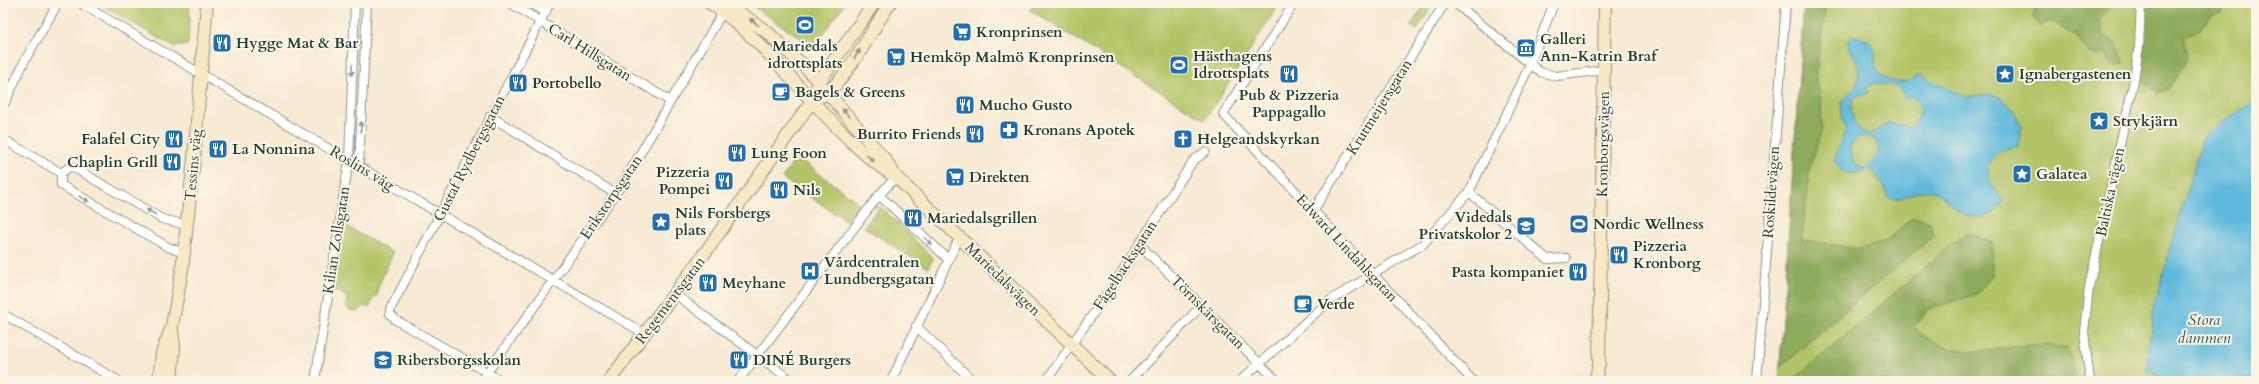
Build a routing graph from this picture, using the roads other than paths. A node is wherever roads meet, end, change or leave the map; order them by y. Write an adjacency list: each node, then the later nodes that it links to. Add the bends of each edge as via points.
1 (58, 3): 29 (street, via 24,62)
2 (80, 3): 24 (street, Roslins väg)
3 (207, 3): 24 (street, Tessins väg)
4 (355, 3): 33 (street, Kilian Zollsgatan, one-way to 33)
5 (367, 3): 34 (street, Kilian Zollsgatan, one-way to 5)
6 (510, 3): 21 (street, Carl Hillsgatan)
7 (531, 3): 20 (street, Carl Hillsgatan)
8 (550, 3): 20 (street, Gustaf Rydbergsgatan)
9 (710, 3): 19 (street, Mariedalsvägen)
10 (874, 3): 25 (street, Regementsgatan)
11 (890, 3): 26 (street, one-way to 11)
12 (1294, 3): 40 (street, Edward Lindahlsgatan, via 1223,114)
13 (1445, 3): 40 (street, Krutmeijersgatan)
14 (1456, 3): 22 (street)
15 (1554, 3): 22 (street)
16 (1605, 3): 23 (street, Kronborgsvägen)
17 (1786, 3): 78 (street, Roskildevägen)
18 (2141, 3): 79 (street, Baltiska vägen, via 2134,80 2089,287 2084,332)
19 (726, 6): 25 (street, Mariedalsvägen, one-way to 19, via 767,32); 27 (street, Erikstorpsgatan); 28 (street, Mariedalsvägen, via 740,25)
20 (546, 12): 21 (street, Gustaf Rydbergsgatan)
21 (541, 22): 27 (street, Carl Hillsgatan); 30 (street, Gustaf Rydbergsgatan)
22 (1530, 65): 23 (street, via 1540,72 1556,76); 37 (street)
23 (1604, 70): 77 (street, Kronborgsvägen, via 1599,364)
24 (202, 74): 33 (street, Roslins väg); 42 (street, Tessins väg)
25 (819, 82): 26 (street, Mariedalsvägen); 28 (street, Regementsgatan)
26 (829, 93): 28 (street, Regementsgatan); 36 (street, Mariedalsvägen, one-way to 26, via 886,161)
27 (670, 101): 38 (street, Erikstorpsgatan)
28 (812, 101): 36 (street, Mariedalsvägen, one-way to 36, via 879,168); 50 (street, Regementsgatan)
29 (3, 107)
30 (490, 116): 38 (street); 41 (street, Gustaf Rydbergsgatan)
31 (3, 139): 35 (street)
32 (1205, 152): 44 (street, Fågelbacksgatan, via 1193,161)
33 (349, 160): 34 (street, Roslins väg); 63 (street, Kilian Zollsgatan)
34 (359, 166): 41 (street, Roslins väg)
35 (61, 173): 42 (street, one-way to 35, via 162,218 71,166); 45 (street, one-way to 45, via 61,185 168,248)
36 (896, 177): 39 (street); 43 (street, Mariedalsvägen)
37 (1469, 192): 46 (street, via 1547,259); 48 (street, via 1423,244)
38 (616, 194): 49 (street, Erikstorpsgatan)
39 (879, 195): 47 (street, one-way to 47); 57 (street)
40 (1313, 210): 48 (street, Edward Lindahlsgatan)
41 (440, 215): 49 (street, Roslins väg); 59 (street, Gustaf Rydbergsgatan, via 391,305 390,314 396,320)
42 (187, 225): 45 (street, Tessins väg)
43 (960, 236): 47 (street); 56 (street, Mariedalsvägen)
44 (1139, 244): 51 (street, Törnskärsgatan); 56 (street, Fågelbacksgatan)
45 (184, 253): 53 (street, Tessins väg)
46 (1566, 258)
47 (948, 259): 54 (street)
48 (1372, 276): 58 (street, via 1329,301); 76 (street, Edward Lindahlsgatan)
49 (554, 280): 55 (street, Roslins väg); 59 (street, Erikstorpsgatan)
50 (675, 294): 55 (street, Regementsgatan); 57 (street)
51 (1202, 305): 58 (street, Törnskärsgatan); 73 (street)
52 (3, 314): 60 (street)
53 (172, 326): 61 (street, Tessins väg, via 162,353); 62 (street, Tessins väg, via 174,348)
54 (916, 326): 69 (street); 70 (street)
55 (645, 334): 66 (street, Regementsgatan)
56 (1072, 345): 71 (street, Fågelbacksgatan); 72 (street, Mariedalsvägen)
57 (757, 356): 67 (street); 68 (street)
58 (1259, 364): 74 (street); 75 (street, Törnskärsgatan)
59 (487, 373): 64 (street, Erikstorpsgatan); 65 (street)
60 (119, 381)
61 (159, 381)
62 (171, 381)
63 (315, 381)
64 (481, 381)
65 (502, 381)
66 (609, 381)
67 (738, 381)
68 (792, 381)
69 (891, 381)
70 (973, 381)
71 (1046, 381)
72 (1110, 381)
73 (1130, 381)
74 (1240, 381)
75 (1277, 381)
76 (1473, 381)
77 (1595, 381)
78 (1757, 381)
79 (2090, 381)

